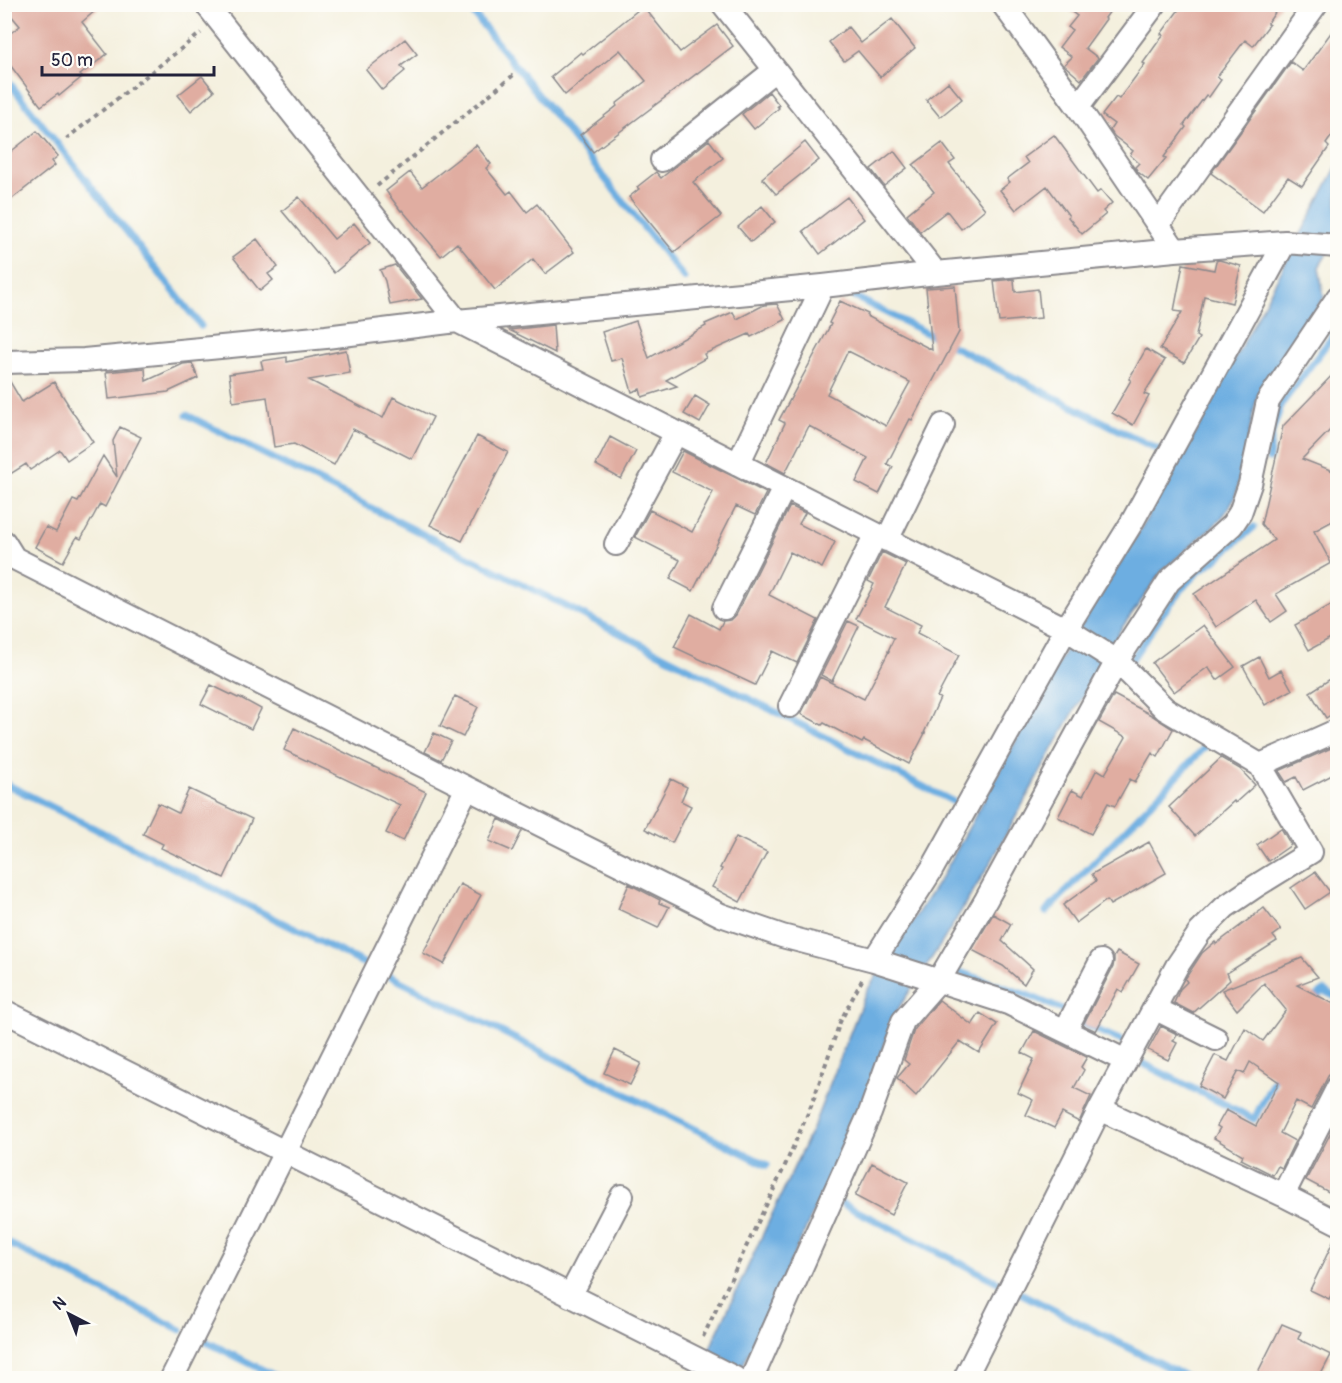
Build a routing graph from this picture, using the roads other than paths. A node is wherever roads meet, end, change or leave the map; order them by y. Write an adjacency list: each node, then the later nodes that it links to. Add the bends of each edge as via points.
1 (723, 4): 6 (street)
2 (1004, 4): 7 (street)
3 (1155, 4): 7 (street)
4 (1316, 4): 9 (street)
5 (212, 12): 16 (street)
6 (775, 70): 8 (street); 13 (street)
7 (1078, 107): 9 (street)
8 (662, 160)
9 (1158, 225): 12 (street)
10 (1288, 242): 11 (street); 12 (street); 26 (street, via 1131,524)
11 (1338, 246)
12 (1175, 250): 13 (street)
13 (936, 273): 14 (street)
14 (822, 286): 16 (street); 20 (street)
15 (1338, 297): 27 (street, via 1268,401 1240,513 1232,525 1169,581)
16 (457, 321): 17 (street, via 84,360); 19 (street)
17 (4, 363)
18 (943, 425): 22 (street)
19 (676, 433): 20 (street); 24 (street)
20 (738, 464): 21 (street)
21 (784, 488): 22 (street); 25 (street)
22 (882, 537): 26 (street); 28 (street)
23 (4, 542): 31 (street, via 14,558)
24 (616, 544)
25 (724, 608)
26 (1066, 629): 27 (street); 32 (street, via 932,869)
27 (1117, 661): 30 (street, via 1165,709); 34 (street, via 986,900)
28 (790, 706)
29 (1338, 730): 30 (street)
30 (1260, 765): 35 (street, via 1311,852 1225,907 1200,932)
31 (467, 788): 32 (street, via 721,915 782,936); 42 (street)
32 (876, 960): 34 (street)
33 (1101, 961): 37 (street)
34 (935, 979): 37 (street, via 1008,1003); 49 (street, via 903,1021 870,1113)
35 (1154, 1008): 38 (street); 39 (street)
36 (4, 1011): 42 (street)
37 (1065, 1031): 39 (street)
38 (1216, 1039)
39 (1126, 1061): 41 (street)
40 (1338, 1087): 43 (street)
41 (1100, 1109): 43 (street); 50 (street)
42 (284, 1152): 46 (street); 47 (street)
43 (1283, 1195): 45 (street)
44 (622, 1196): 46 (street)
45 (1338, 1223)
46 (570, 1296): 48 (street)
47 (172, 1378)
48 (735, 1378)
49 (752, 1378)
50 (965, 1378)

